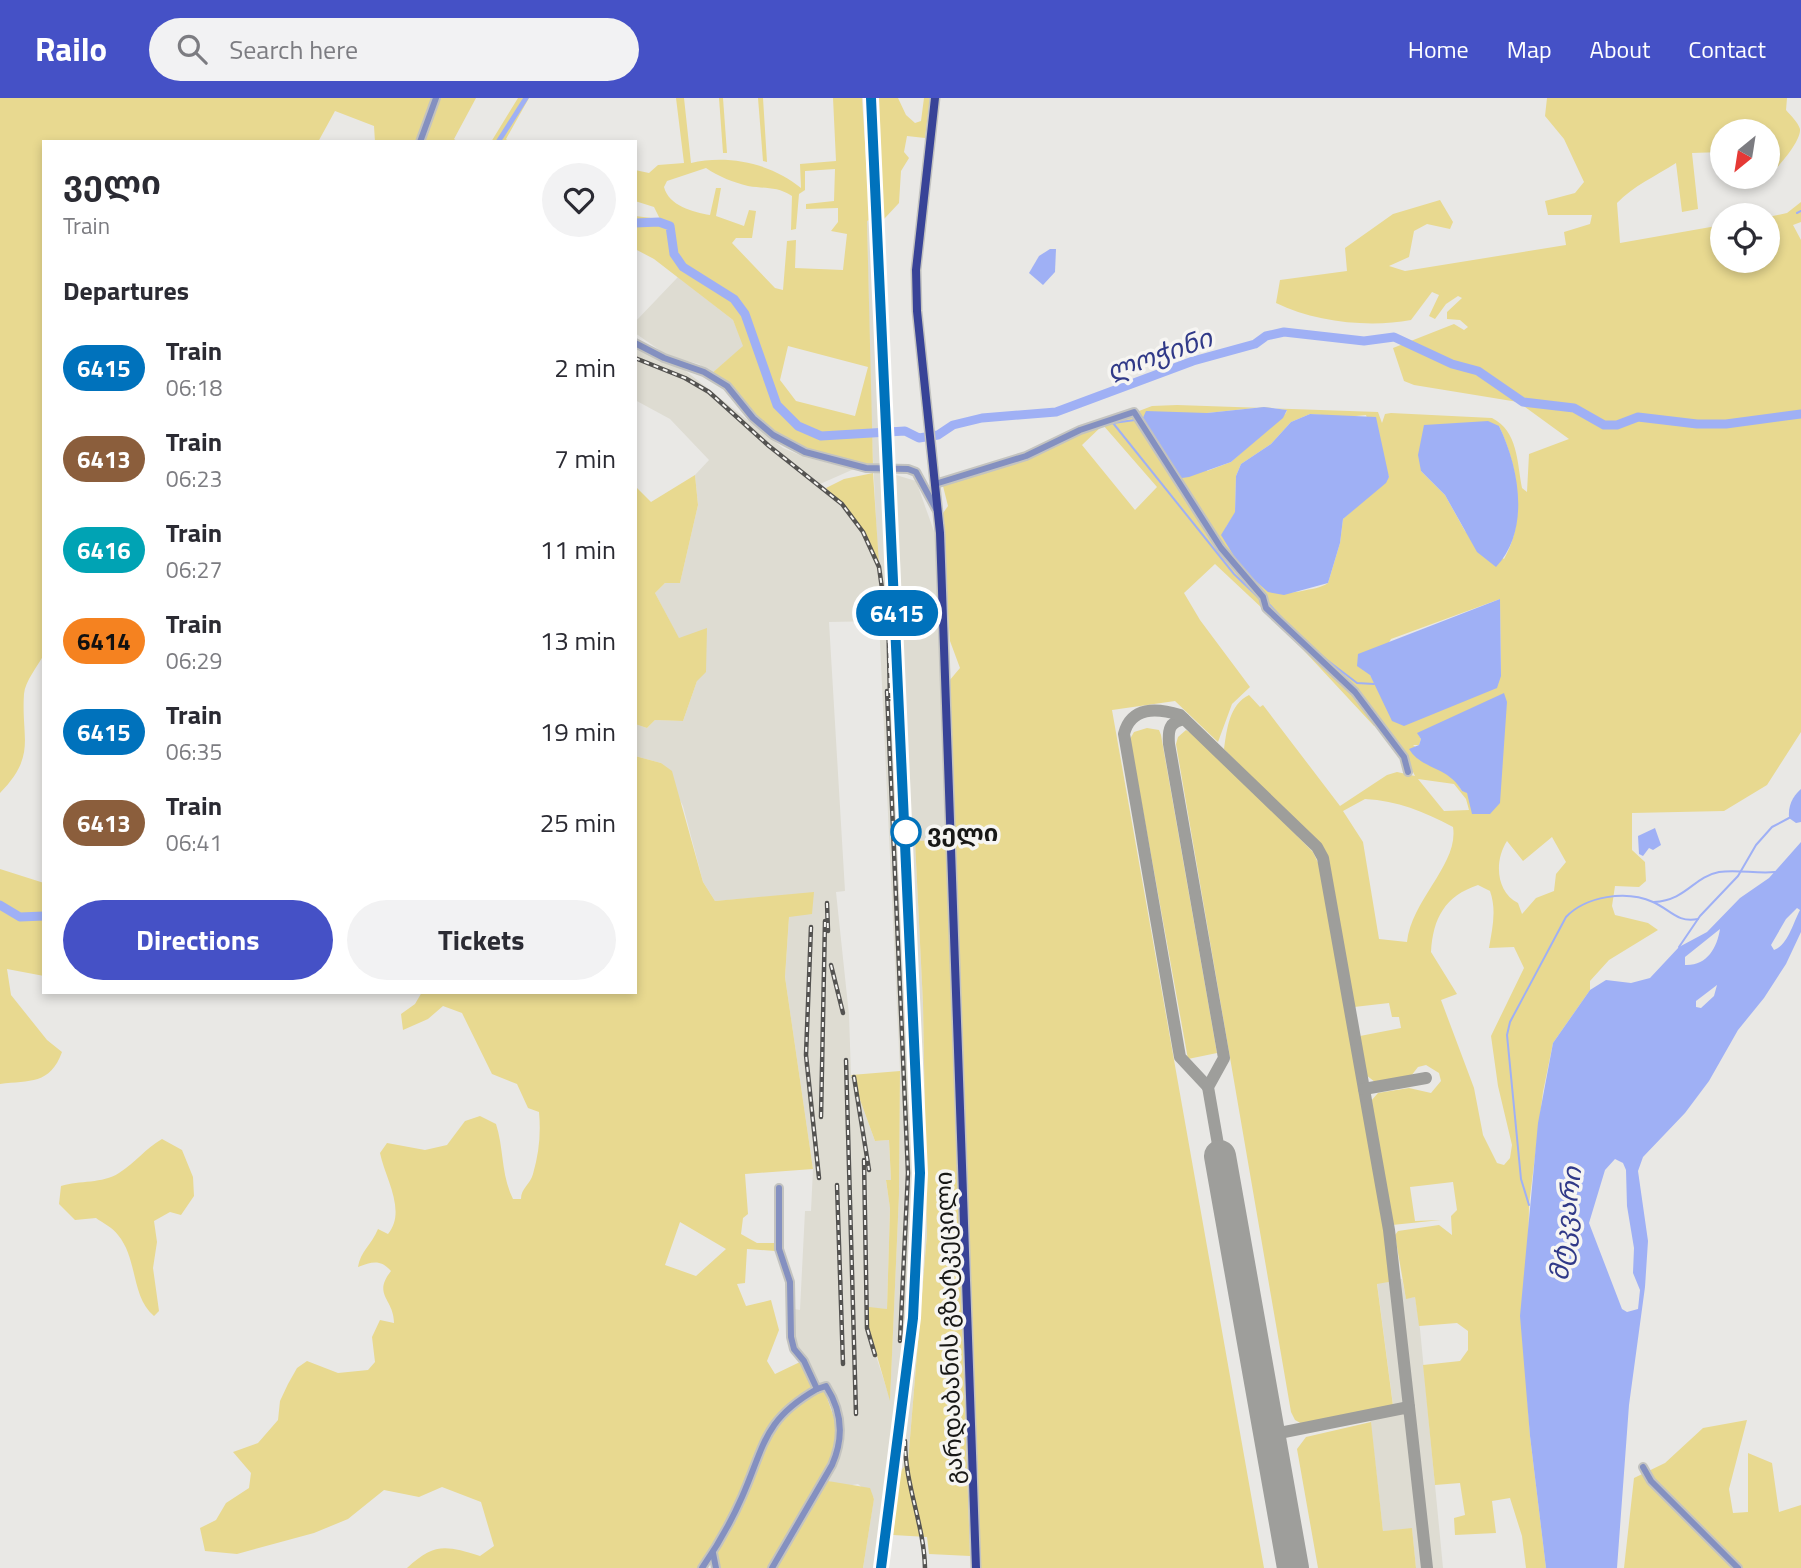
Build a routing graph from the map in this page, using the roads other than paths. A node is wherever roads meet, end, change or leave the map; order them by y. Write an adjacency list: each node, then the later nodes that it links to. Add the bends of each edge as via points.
1 (436, 98): 3 (street)
2 (935, 98): 5 (main road, გარდაბანის გზატკეცილი, via 917,297)
3 (421, 140)
4 (637, 344): 6 (street, via 727,386 753,418 804,452 866,468 916,472)
5 (935, 484): 6 (main road, გარდაბანის გზატკეცილი); 7 (street, via 1026,456 1080,430 1134,412 1221,548 1263,597 1266,608 1355,692 1404,757)
6 (937, 510): 15 (main road, გარდაბანის გზატკეცილი)
7 (1408, 772)
8 (779, 1188): 9 (street, via 779,1249 790,1282 791,1337)
9 (817, 1388): 11 (street, via 792,1403 772,1427); 14 (street, via 826,1386 833,1398 840,1430 838,1452)
10 (1643, 1467): 16 (street, via 1651,1481)
11 (713, 1553): 12 (street); 13 (street)
12 (702, 1568)
13 (716, 1568)
14 (772, 1568)
15 (976, 1568)
16 (1738, 1568)

